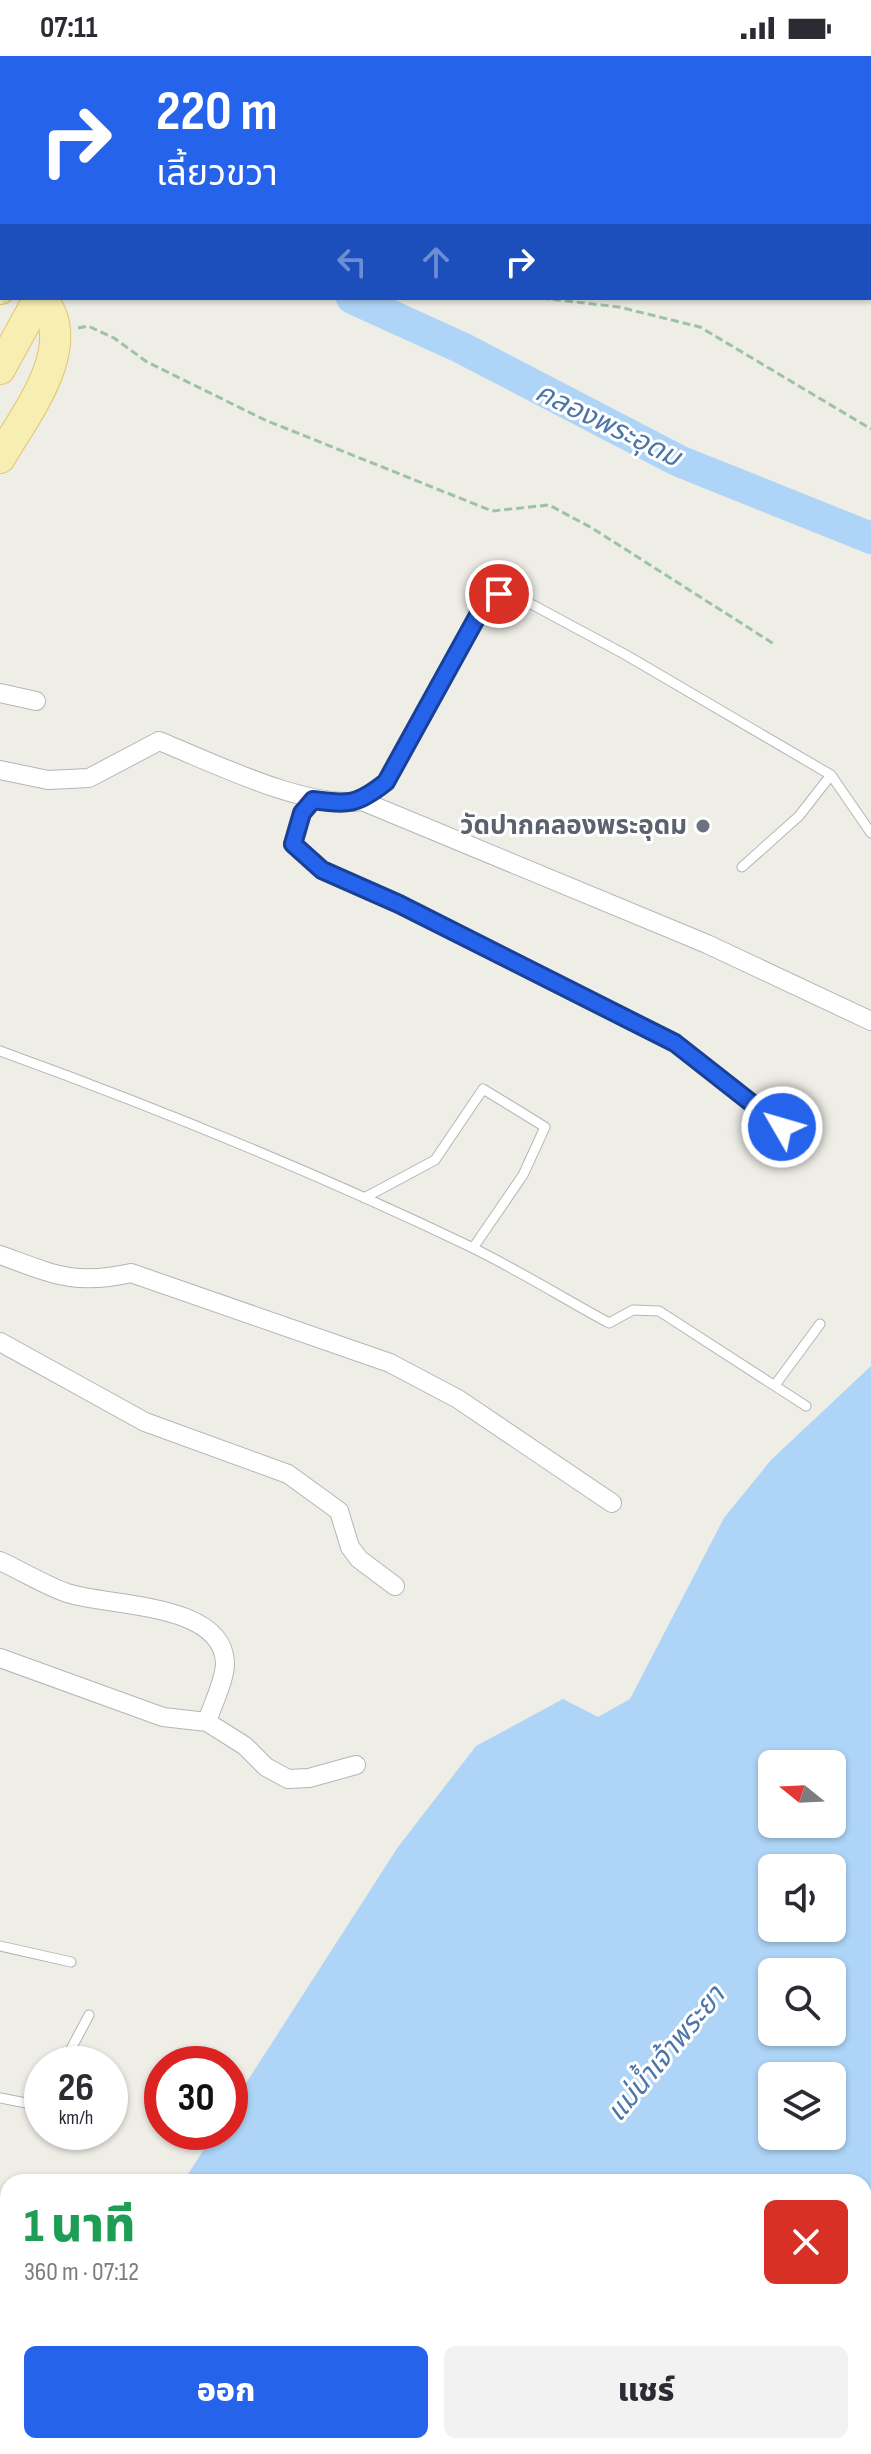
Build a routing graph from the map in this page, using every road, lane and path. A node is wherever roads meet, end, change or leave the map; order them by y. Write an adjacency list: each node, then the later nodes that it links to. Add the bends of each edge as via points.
1 (39, 300): 5 (main road)
2 (42, 300): 4 (main road)
3 (558, 300): 6 (path, via 619,307 700,327)
4 (55, 333): 7 (main road, via 47,373); 8 (path, via 88,326 147,362 265,420 492,511 549,505)
5 (0, 369)
6 (871, 429)
7 (0, 458)
8 (774, 644)
9 (0, 693): 10 (street)
10 (36, 701)
11 (0, 770): 13 (street, via 48,780 89,778 159,741)
12 (831, 775): 14 (lane, via 626,655 533,605 499,594 482,608 386,782); 15 (lane); 16 (lane, via 799,816)
13 (313, 800): 14 (street); 19 (street, via 302,813 293,844 322,870 675,1043)
14 (362, 801): 17 (street, via 707,944)
15 (871, 833)
16 (742, 867)
17 (871, 1021)
18 (0, 1051): 20 (lane, via 198,1125)
19 (782, 1127)
20 (364, 1198): 21 (lane); 21 (lane, via 435,1160 483,1089 545,1127 523,1175)
21 (473, 1248): 25 (lane, via 609,1323 633,1310 659,1311)
22 (0, 1255): 27 (street, via 72,1280 99,1281 131,1273 390,1363 458,1399)
23 (820, 1324): 25 (lane)
24 (0, 1342): 29 (street, via 145,1422 288,1474 339,1511 350,1547)
25 (775, 1385): 26 (lane)
26 (806, 1406)
27 (612, 1503)
28 (0, 1561): 31 (street, via 65,1592 184,1616 208,1628 225,1664)
29 (395, 1586)
30 (0, 1658): 31 (street, via 163,1717)
31 (207, 1722): 32 (street, via 288,1779)
32 (356, 1765)
33 (0, 1946): 34 (lane)
34 (71, 1962)
35 (89, 2015): 36 (lane)
36 (73, 2046)
37 (0, 2098): 38 (lane)
38 (24, 2103)

